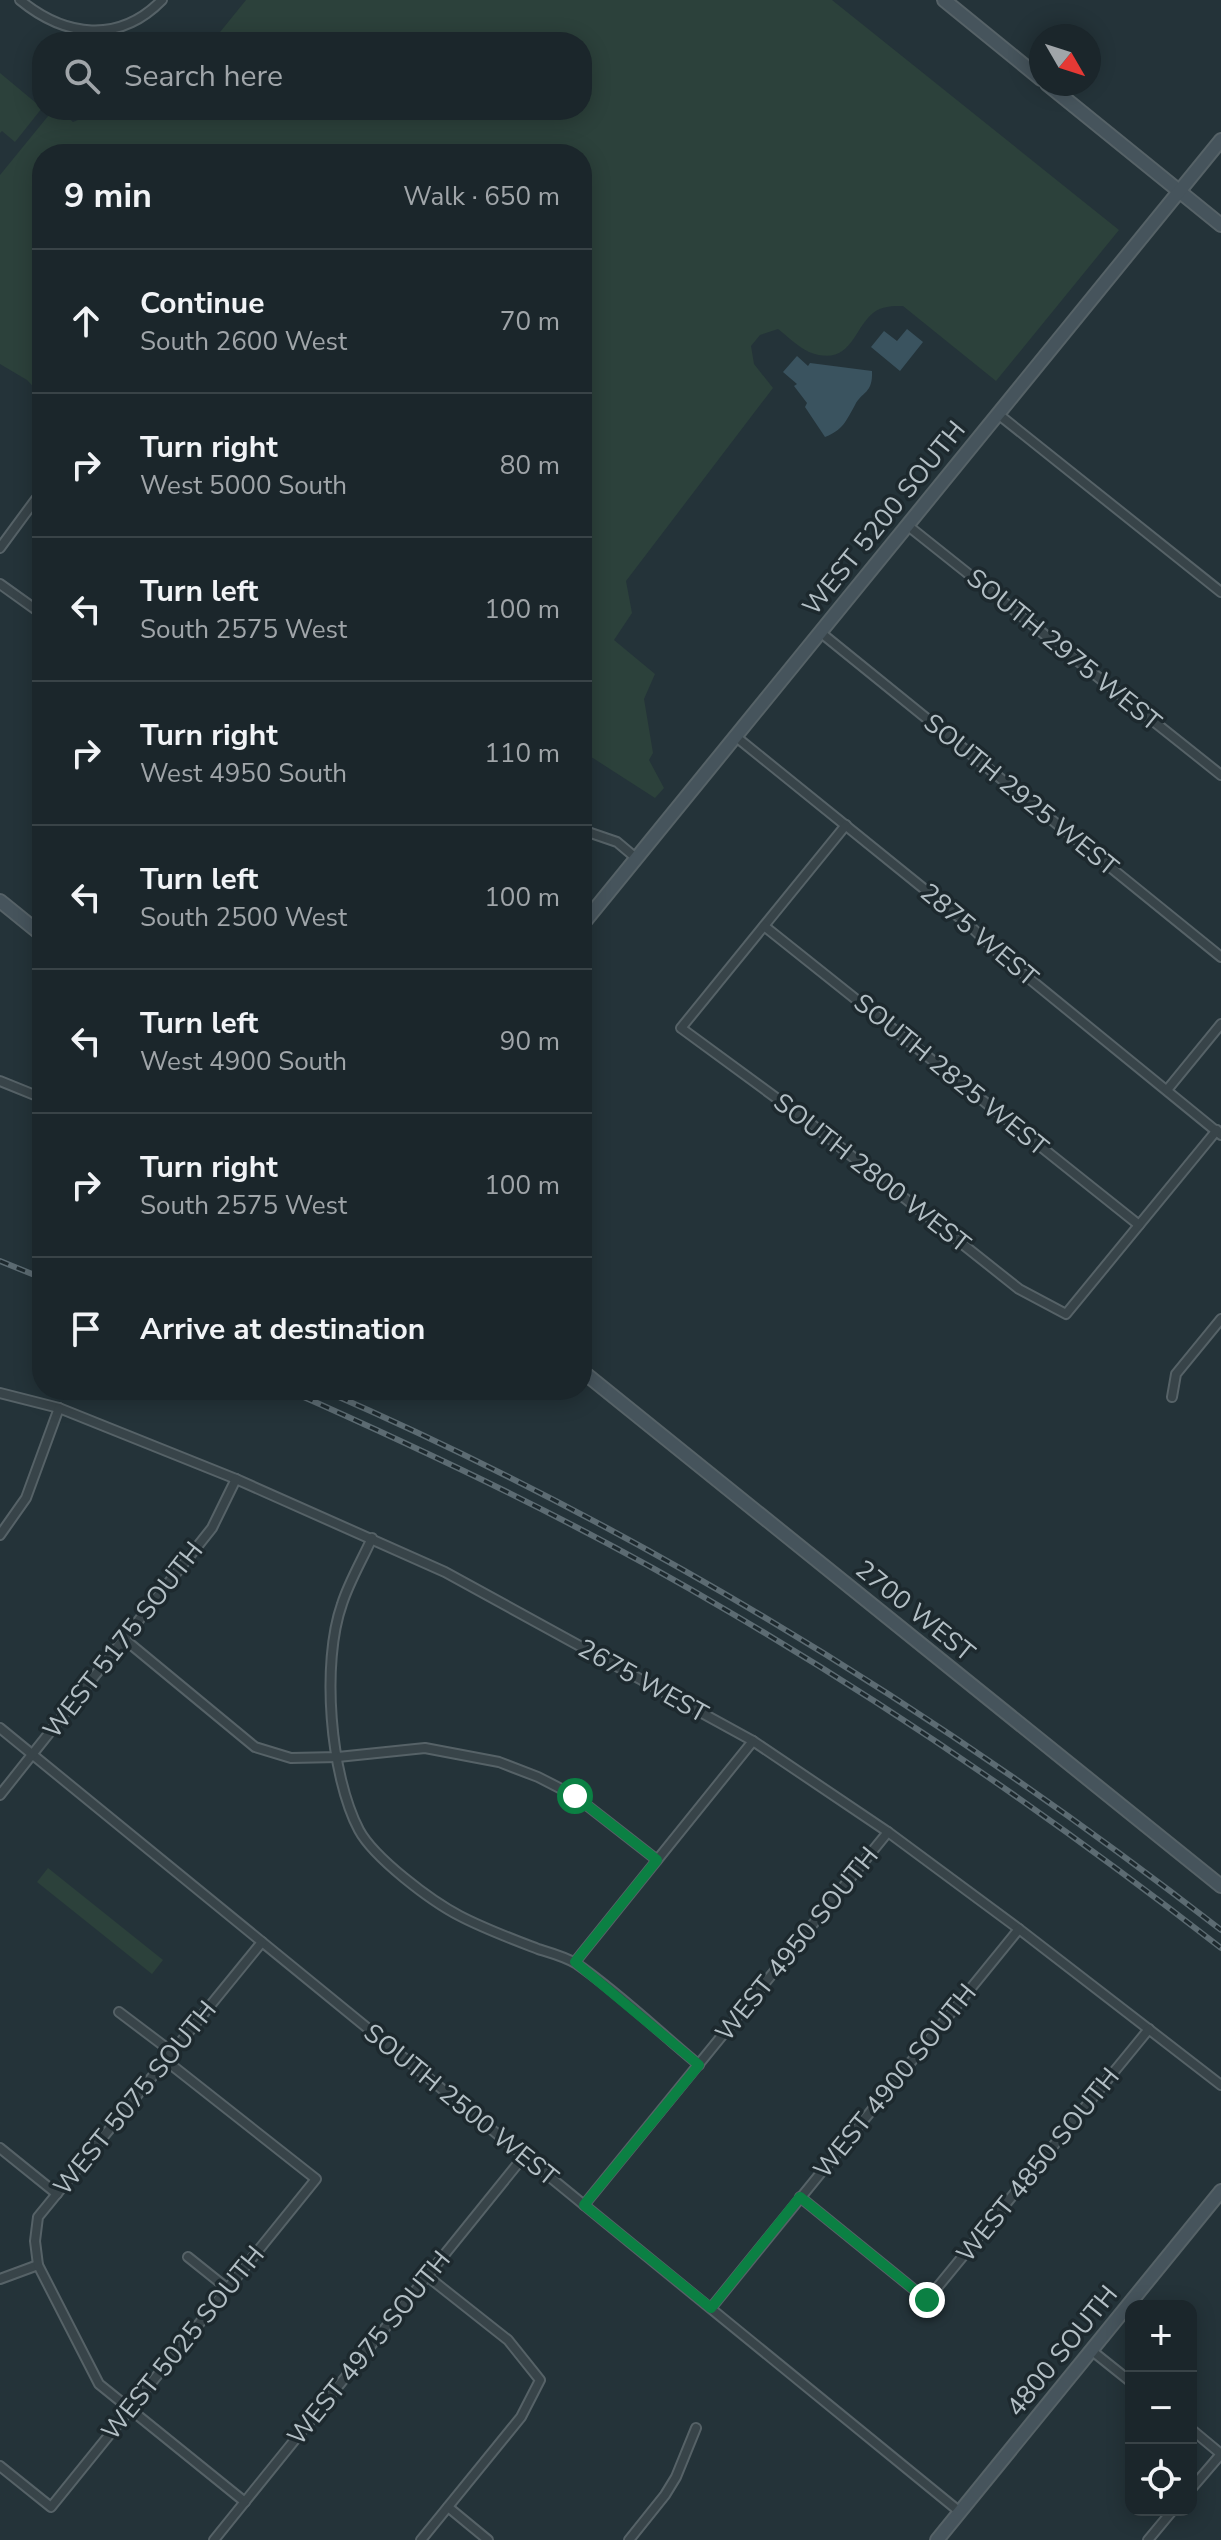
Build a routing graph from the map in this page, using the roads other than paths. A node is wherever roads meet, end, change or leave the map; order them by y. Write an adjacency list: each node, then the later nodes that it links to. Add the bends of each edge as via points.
1 (20, 0): 2 (street, via 59,25 99,30 127,25)
2 (162, 0)
3 (944, 0): 4 (street)
4 (1029, 69)
5 (1062, 96): 7 (street)
6 (1221, 140): 7 (street, WEST 5200 SOUTH)
7 (1179, 191): 8 (street); 9 (street, WEST 5200 SOUTH)
8 (1221, 225)
9 (998, 414): 11 (street, WEST 5200 SOUTH); 14 (street)
10 (32, 504): 12 (street)
11 (907, 525): 16 (street, WEST 5200 SOUTH); 18 (street, SOUTH 2975 WEST)
12 (0, 548)
13 (0, 584): 15 (street)
14 (1221, 592)
15 (32, 607)
16 (820, 632): 17 (street, WEST 5200 SOUTH); 26 (street, SOUTH 2925 WEST)
17 (735, 736): 19 (street, 2875 WEST); 21 (street, WEST 5200 SOUTH)
18 (1221, 775)
19 (846, 825): 24 (street); 29 (street, 2875 WEST)
20 (592, 833): 21 (street, via 617,842)
21 (636, 858): 23 (street, WEST 5200 SOUTH)
22 (0, 901): 25 (street)
23 (592, 913)
24 (764, 926): 32 (street, SOUTH 2825 WEST); 32 (street, SOUTH 2800 WEST, via 681,1028 1019,1289 1066,1314)
25 (32, 927)
26 (1221, 957)
27 (1221, 1024): 29 (street)
28 (0, 1081): 30 (street)
29 (1167, 1090): 31 (street, 2875 WEST)
30 (32, 1094)
31 (1219, 1132): 32 (street)
32 (1139, 1225)
33 (1219, 1324): 36 (street, via 1176,1374)
34 (592, 1379): 49 (street, 2700 WEST)
35 (0, 1393): 37 (street, 2675 WEST)
36 (1172, 1397)
37 (59, 1408): 38 (street, 2675 WEST); 39 (street, via 26,1498)
38 (236, 1479): 40 (street, 2675 WEST); 41 (street, WEST 5175 SOUTH, via 212,1528)
39 (0, 1535)
40 (372, 1538): 43 (street, 2675 WEST, via 445,1572); 45 (street, via 341,1605 331,1650)
41 (123, 1638): 44 (street, WEST 5175 SOUTH); 45 (street, via 255,1747 291,1758)
42 (0, 1728): 44 (street, SOUTH 2500 WEST)
43 (753, 1741): 47 (street, 2675 WEST); 48 (street)
44 (32, 1755): 46 (street, WEST 5175 SOUTH); 51 (street, SOUTH 2500 WEST)
45 (338, 1757): 48 (street, via 425,1748 499,1762 575,1796); 52 (street, via 346,1799 360,1832 379,1855 458,1915)
46 (0, 1795)
47 (888, 1832): 50 (street, 2675 WEST); 56 (street, WEST 4950 SOUTH)
48 (657, 1860): 52 (street)
49 (1221, 1886)
50 (1019, 1929): 54 (street, 2675 WEST); 62 (street, WEST 4900 SOUTH)
51 (262, 1942): 55 (street, WEST 5075 SOUTH); 59 (street, SOUTH 2500 WEST)
52 (575, 1962): 56 (street)
53 (119, 2012): 55 (street, via 164,2046)
54 (1149, 2029): 57 (street, 2675 WEST); 62 (street, WEST 4850 SOUTH, via 927,2300)
55 (169, 2057): 61 (street, WEST 5075 SOUTH); 68 (street, WEST 5025 SOUTH, via 174,2067 316,2179)
56 (699, 2065): 63 (street, WEST 4950 SOUTH)
57 (1221, 2085)
58 (0, 2148): 61 (street)
59 (524, 2156): 63 (street, SOUTH 2500 WEST); 66 (street, WEST 4975 SOUTH)
60 (1221, 2191): 70 (street, 4800 SOUTH)
61 (57, 2194): 65 (street, WEST 5075 SOUTH, via 38,2217)
62 (800, 2197): 69 (street, WEST 4900 SOUTH)
63 (584, 2205): 69 (street, SOUTH 2500 WEST)
64 (188, 2257): 68 (street)
65 (38, 2265): 67 (street); 72 (street, via 99,2384)
66 (427, 2276): 78 (street, WEST 4975 SOUTH); 79 (street, via 508,2340 540,2380 521,2417)
67 (0, 2279)
68 (228, 2289): 72 (street, WEST 5025 SOUTH)
69 (711, 2308): 80 (street, SOUTH 2500 WEST)
70 (1091, 2350): 71 (street); 80 (street, 4800 SOUTH)
71 (1125, 2377)
72 (130, 2409): 76 (street, WEST 5025 SOUTH, via 51,2507); 78 (street)
73 (696, 2428): 85 (street, via 676,2477)
74 (1197, 2434): 75 (street)
75 (1221, 2454): 77 (street)
76 (0, 2466)
77 (1197, 2482)
78 (245, 2502): 82 (street, WEST 4975 SOUTH)
79 (448, 2507): 83 (street); 84 (street)
80 (960, 2512): 86 (street, 4800 SOUTH)
81 (1168, 2516): 87 (street)
82 (214, 2540)
83 (421, 2540)
84 (488, 2540)
85 (629, 2540)
86 (937, 2540)
87 (1148, 2540)

